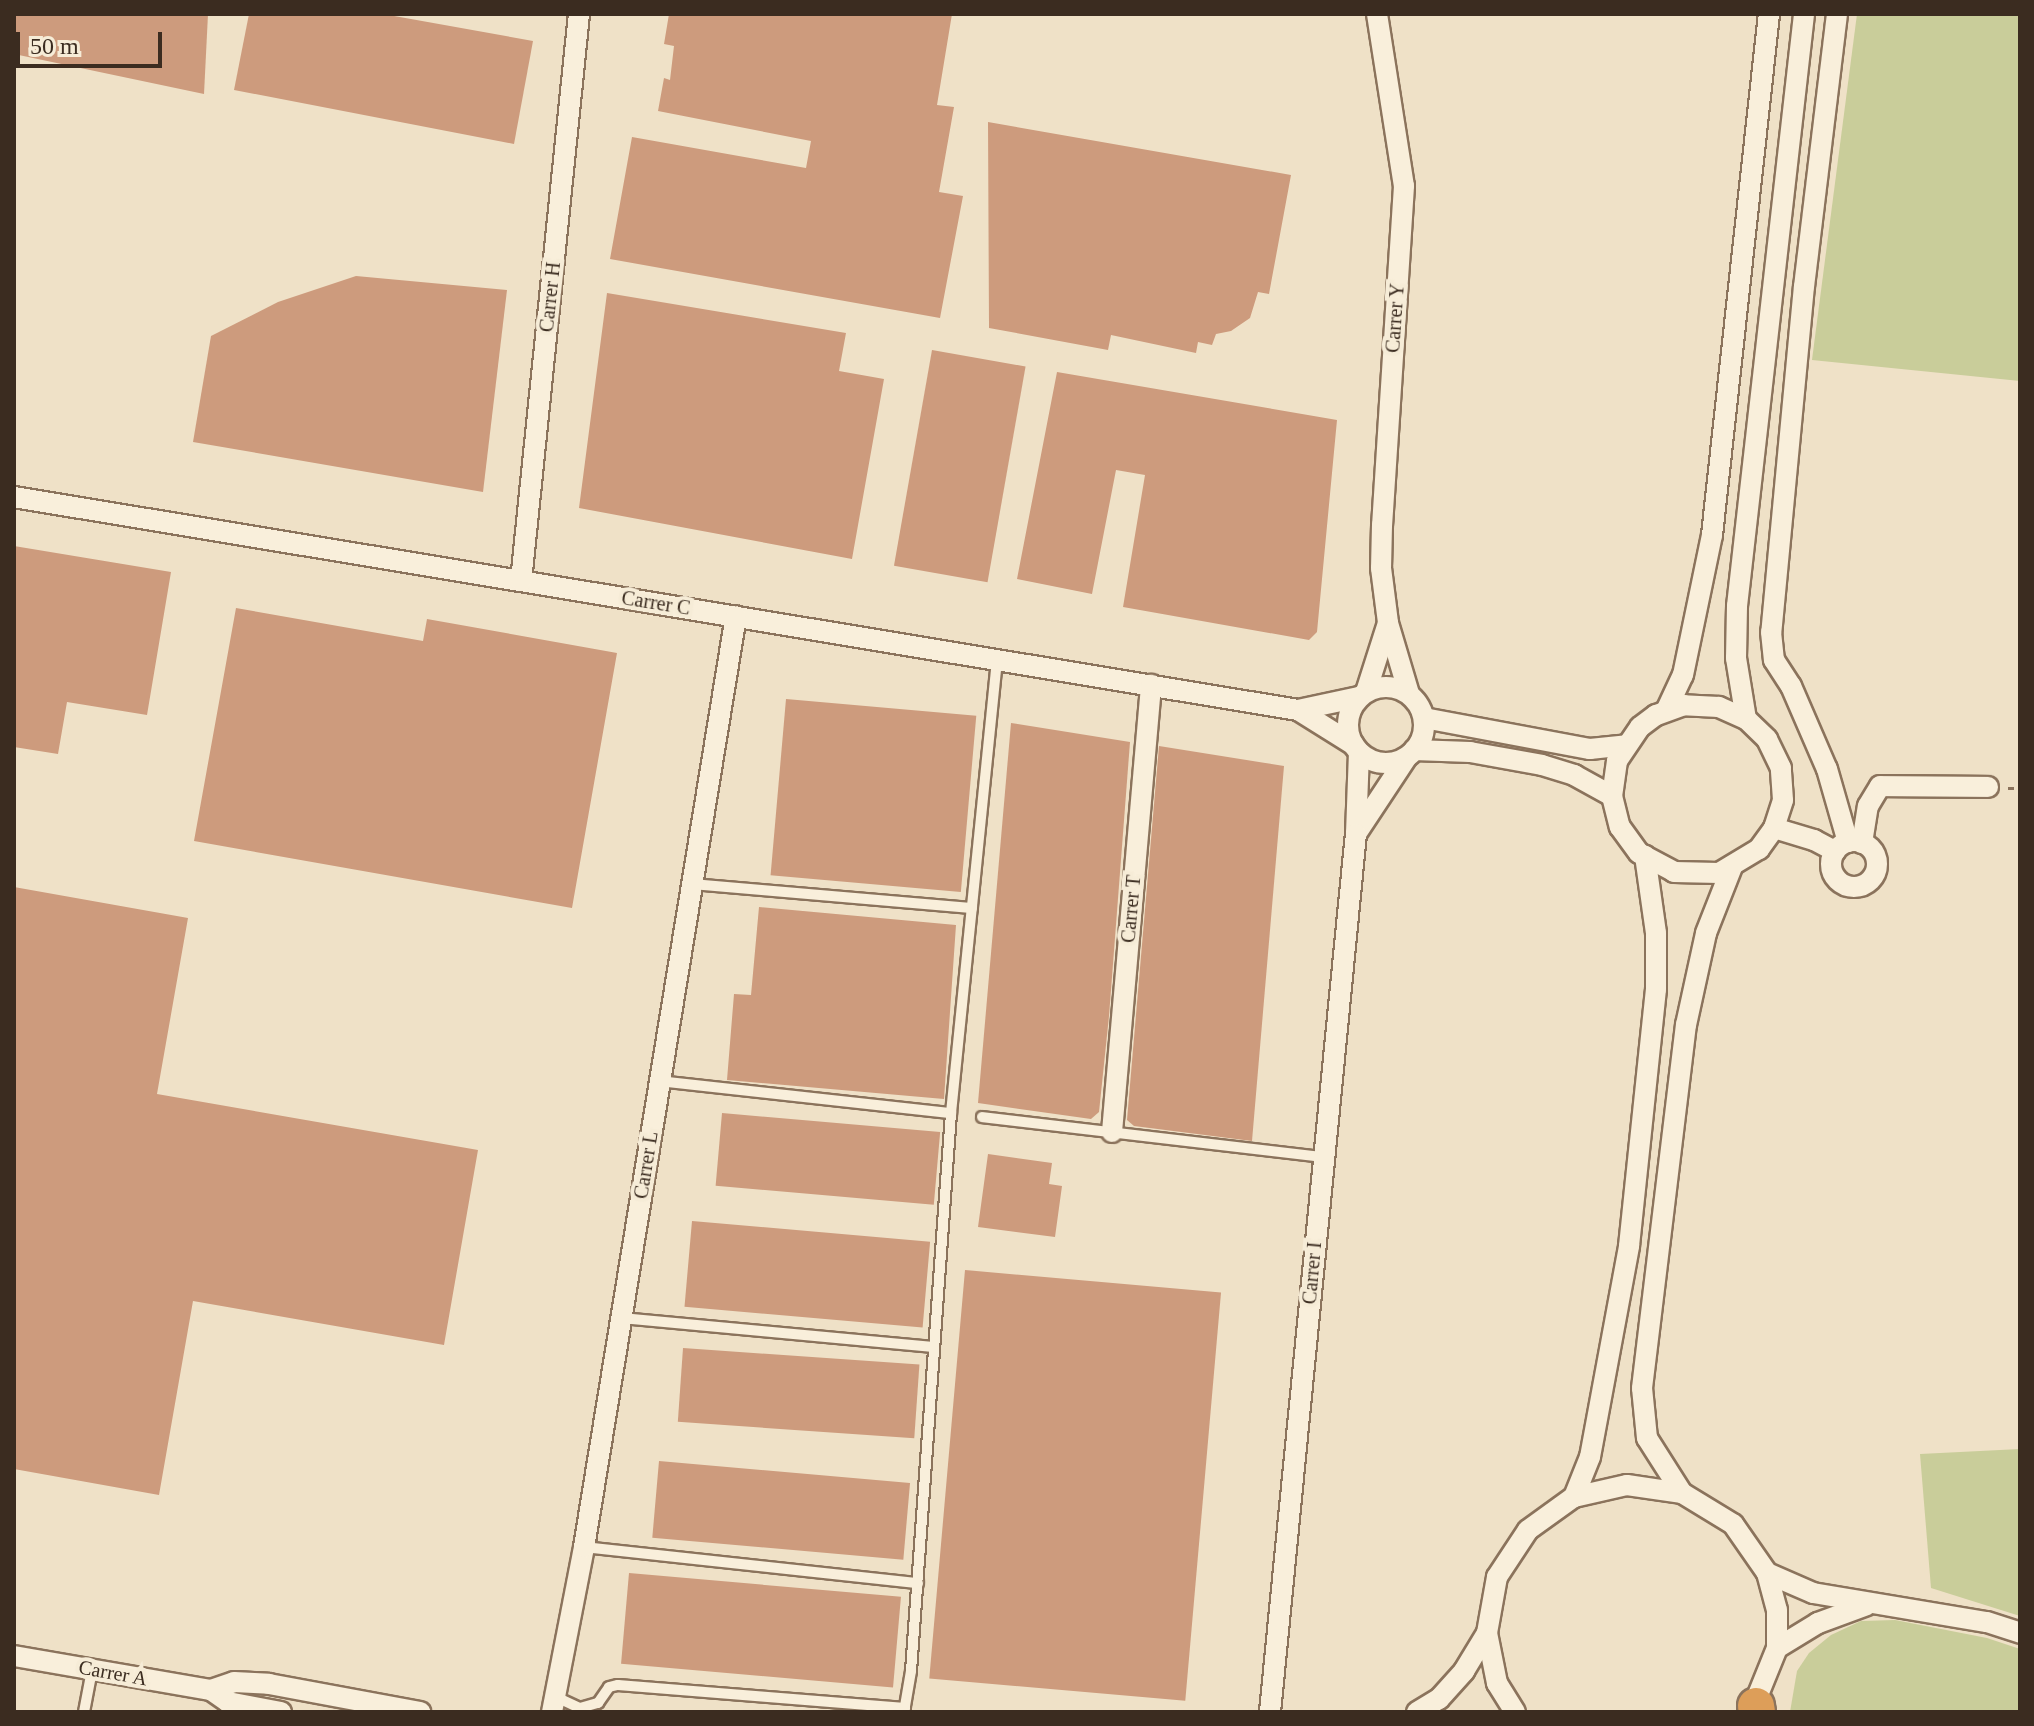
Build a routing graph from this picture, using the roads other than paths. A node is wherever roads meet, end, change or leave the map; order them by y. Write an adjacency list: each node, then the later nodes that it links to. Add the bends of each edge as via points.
1 (579, 14): 7 (street, Carrer H)
2 (1377, 14): 9 (street, Carrer Y, via 1404,186 1382,525)
3 (1769, 14): 15 (street, via 1712,535 1683,675)
4 (1804, 14): 17 (street, via 1737,606 1736,658)
5 (1837, 14): 25 (street, via 1771,632 1774,660 1821,754)
6 (14, 497): 7 (street, Carrer C)
7 (521, 581): 8 (street, Carrer C)
8 (736, 616): 10 (street, Carrer C); 28 (street, Carrer L)
9 (1388, 623): 12 (street, Carrer Y); 13 (street, Carrer Y)
10 (997, 660): 11 (street, Carrer C); 29 (lane)
11 (1151, 685): 14 (street, Carrer C); 33 (street, Carrer T)
12 (1362, 694): 13 (street, via 1379,687); 14 (street, Carrer C); 19 (street, via 1347,724)
13 (1409, 694): 16 (street)
14 (1298, 710): 19 (street, Carrer C)
15 (1666, 711): 17 (street, via 1684,705 1719,707); 18 (street, via 1640,727)
16 (1424, 718): 18 (street, via 1590,749); 20 (street, via 1424,731)
17 (1746, 719): 23 (street, via 1767,739 1781,768 1783,800)
18 (1627, 745): 22 (street, via 1617,761)
19 (1356, 748): 20 (street, via 1385,763); 24 (street, Carrer I)
20 (1410, 754): 22 (street, via 1470,752 1542,765); 24 (street, Carrer I)
21 (1988, 787): 25 (street, via 1880,786)
22 (1612, 796): 26 (street, via 1620,827)
23 (1774, 828): 25 (street); 27 (street, via 1759,849)
24 (1356, 834): 34 (street, Carrer I)
25 (1848, 845)
26 (1645, 856): 27 (street, via 1674,872 1704,875); 38 (street, via 1656,933 1656,989 1629,1246 1590,1457)
27 (1732, 867): 37 (street, via 1706,933 1686,1025 1642,1388 1647,1438)
28 (691, 884): 29 (lane); 30 (street, Carrer L)
29 (972, 908): 31 (lane)
30 (659, 1081): 31 (lane); 35 (street, Carrer L)
31 (951, 1113): 36 (lane)
32 (982, 1117): 33 (lane)
33 (1112, 1132): 34 (lane)
34 (1323, 1157): 52 (street, Carrer I)
35 (621, 1318): 36 (lane); 39 (street, Carrer L)
36 (934, 1347): 41 (lane)
37 (1682, 1493): 38 (street, via 1627,1485); 40 (street, via 1733,1524)
38 (1574, 1497): 43 (street, via 1528,1530 1497,1577)
39 (584, 1547): 41 (lane); 49 (street, Carrer L)
40 (1767, 1573): 42 (street, via 1813,1593); 45 (street, via 1777,1610)
41 (918, 1583): 50 (lane)
42 (1870, 1604): 44 (street, via 1987,1622); 45 (street, via 1818,1623)
43 (1487, 1633): 56 (street, via 1464,1671 1439,1699); 57 (street, via 1497,1683)
44 (2020, 1633)
45 (1777, 1648): 51 (street)
46 (14, 1656): 47 (street, Carrer A)
47 (92, 1670): 48 (street, Carrer A); 53 (lane)
48 (211, 1690): 54 (street, Carrer A, via 228,1702); 55 (street, Carrer A, via 234,1682 269,1684)
49 (554, 1704): 50 (lane, via 580,1708 598,1703 609,1687 618,1685)
50 (904, 1710)
51 (1755, 1710)
52 (1269, 1711)
53 (84, 1712)
54 (281, 1712)
55 (420, 1712)
56 (1417, 1712)
57 (1515, 1712)

